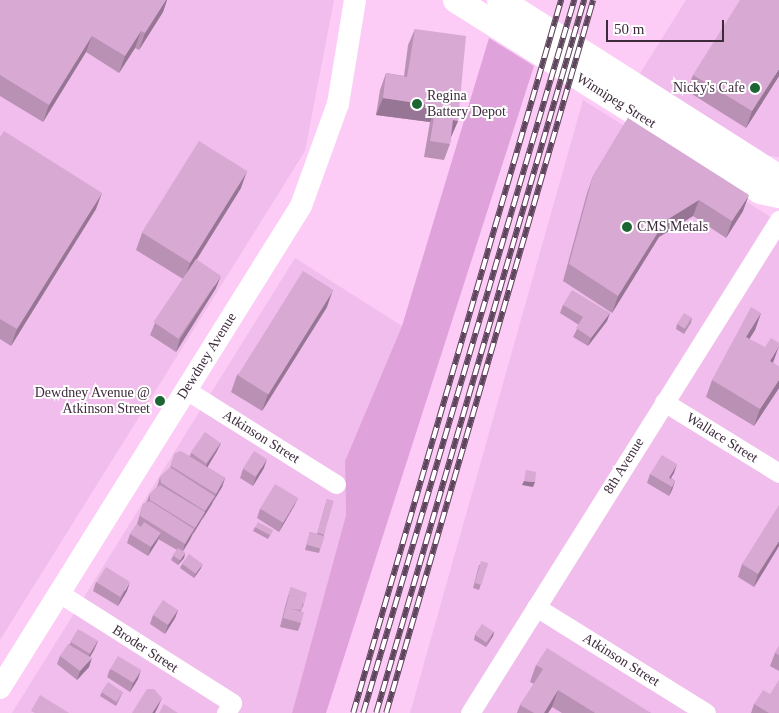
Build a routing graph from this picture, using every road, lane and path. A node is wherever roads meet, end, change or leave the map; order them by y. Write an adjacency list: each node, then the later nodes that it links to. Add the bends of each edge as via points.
1 (355, 0): 7 (street, Dewdney Avenue, via 338,104 301,206)
2 (456, 0): 5 (main road, Winnipeg Street, via 760,191)
3 (500, 0): 4 (main road, Winnipeg Street)
4 (779, 178)
5 (779, 195)
6 (779, 220): 8 (street, 8th Avenue)
7 (186, 390): 10 (street, Atkinson Street); 11 (street, Dewdney Avenue)
8 (664, 402): 9 (street, Wallace Street); 12 (street, 8th Avenue)
9 (779, 474)
10 (336, 484)
11 (59, 593): 13 (street, Dewdney Avenue); 14 (street, Broder Street)
12 (536, 607): 15 (street, 8th Avenue); 16 (street, Atkinson Street)
13 (0, 688)
14 (229, 708)
15 (470, 713)
16 (706, 713)

